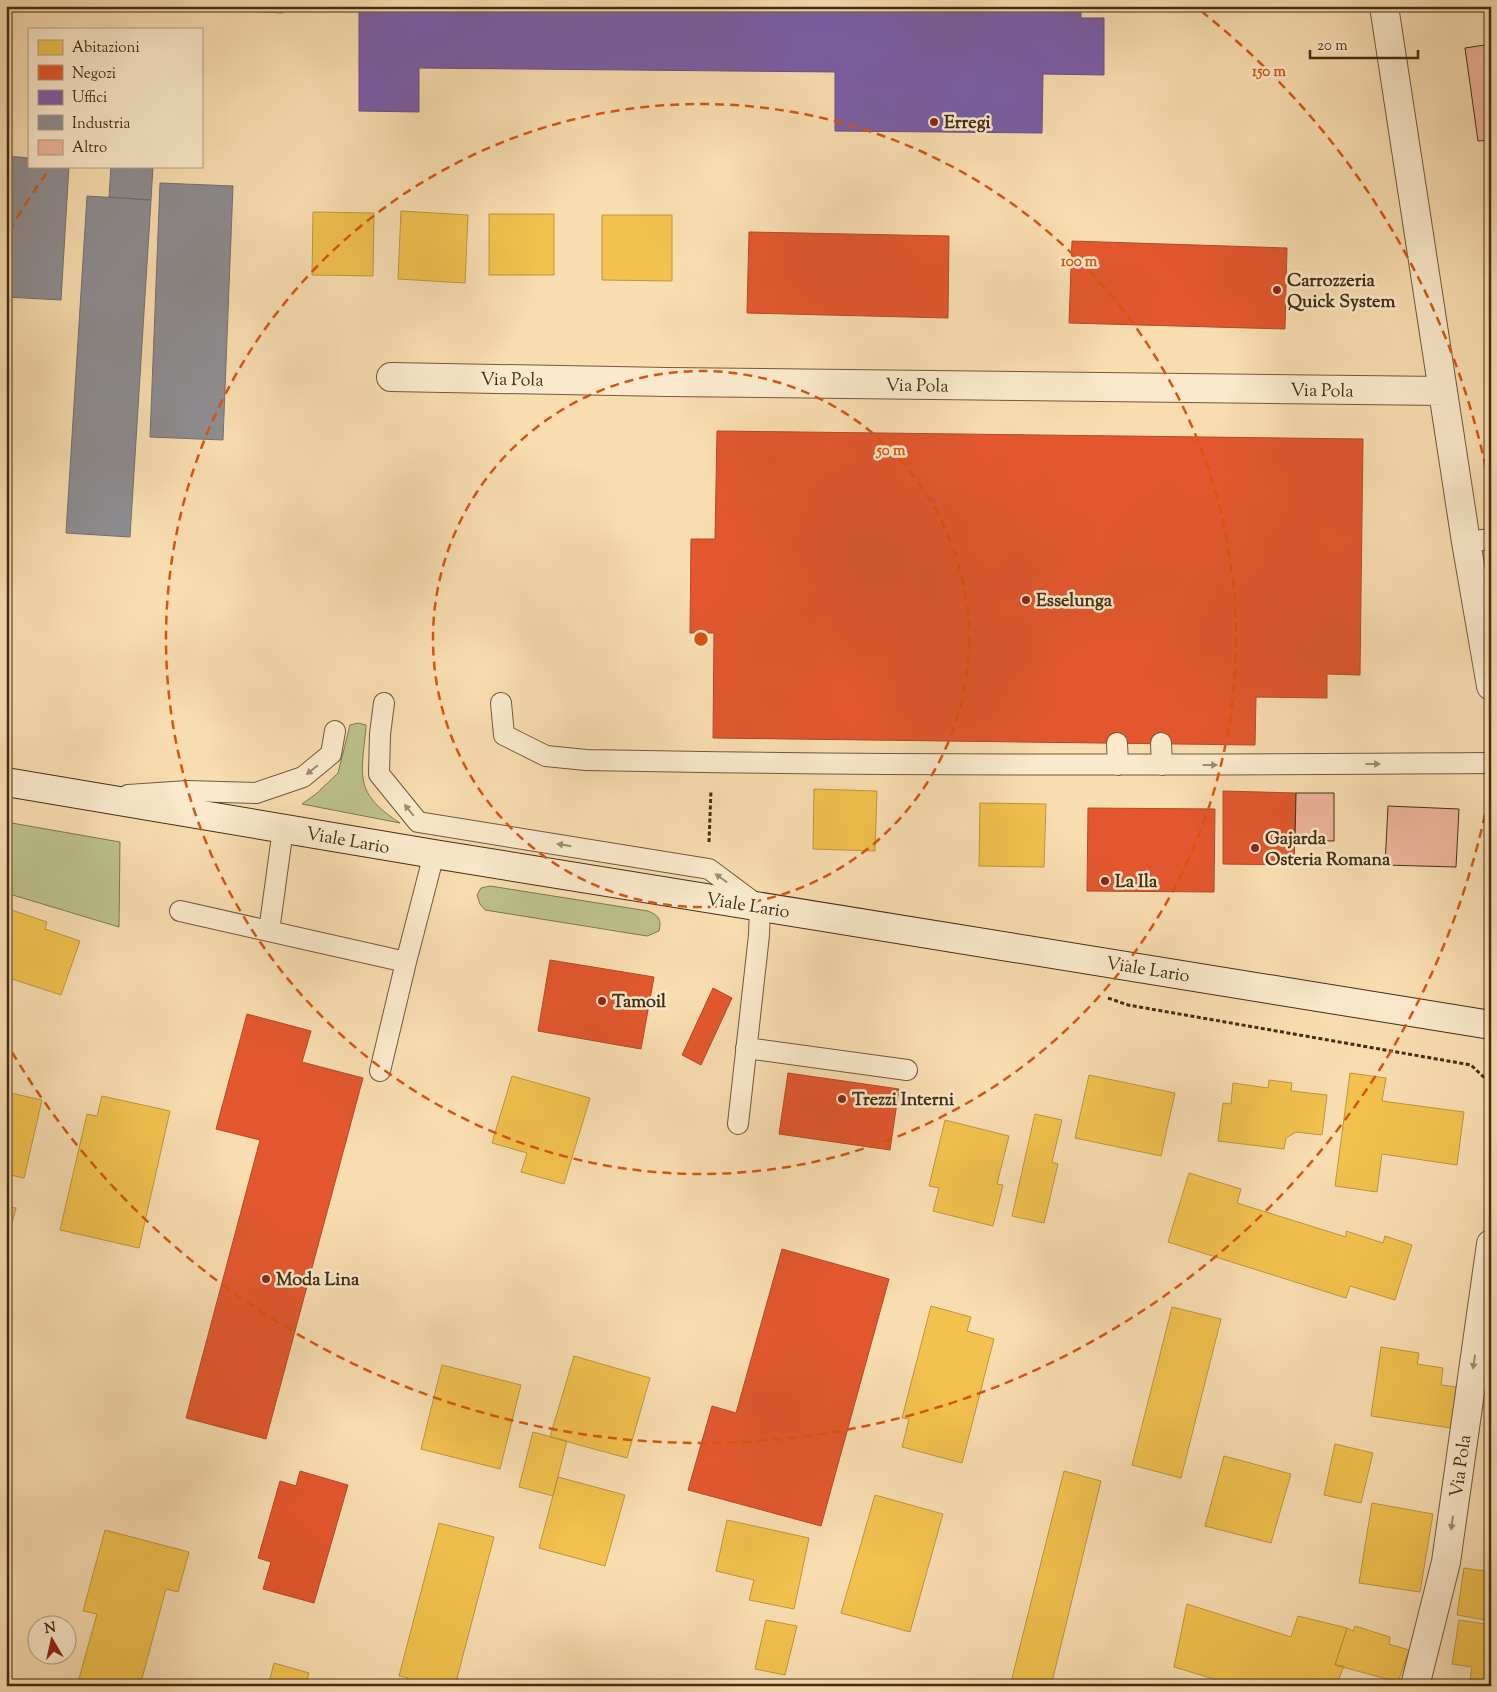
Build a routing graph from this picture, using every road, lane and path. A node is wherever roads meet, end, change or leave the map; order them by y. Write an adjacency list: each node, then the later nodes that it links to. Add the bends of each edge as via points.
1 (1384, 6): 3 (street)
2 (391, 377): 3 (street, Via Pola)
3 (1443, 391): 4 (street)
4 (1478, 540): 5 (street)
5 (1491, 686)
6 (384, 703): 19 (lane, one-way to 6, via 418,822 379,774)
7 (501, 703): 11 (lane, via 504,735 546,756 586,760)
8 (335, 731): 16 (lane, one-way to 16, via 331,754 303,777 256,794 188,791)
9 (1117, 743): 13 (lane)
10 (1161, 744): 14 (lane)
11 (711, 762): 13 (lane); 19 (path)
12 (1491, 763): 14 (lane, one-way to 12)
13 (1118, 765): 14 (lane)
14 (1162, 765)
15 (6, 782): 16 (street, Viale Lario)
16 (99, 797): 17 (street, Viale Lario)
17 (283, 829): 18 (street, Viale Lario); 22 (lane)
18 (434, 854): 20 (street, Viale Lario); 23 (lane)
19 (709, 869): 20 (lane, one-way to 19)
20 (760, 907): 24 (street, Viale Lario); 25 (lane)
21 (180, 911): 22 (lane)
22 (269, 931): 23 (lane)
23 (406, 962): 27 (lane)
24 (1491, 1025)
25 (746, 1048): 26 (lane); 28 (lane)
26 (907, 1070)
27 (380, 1071)
28 (738, 1124)
29 (1491, 1244): 30 (street, Via Pola, one-way to 30, via 1446,1562)
30 (1415, 1686)

